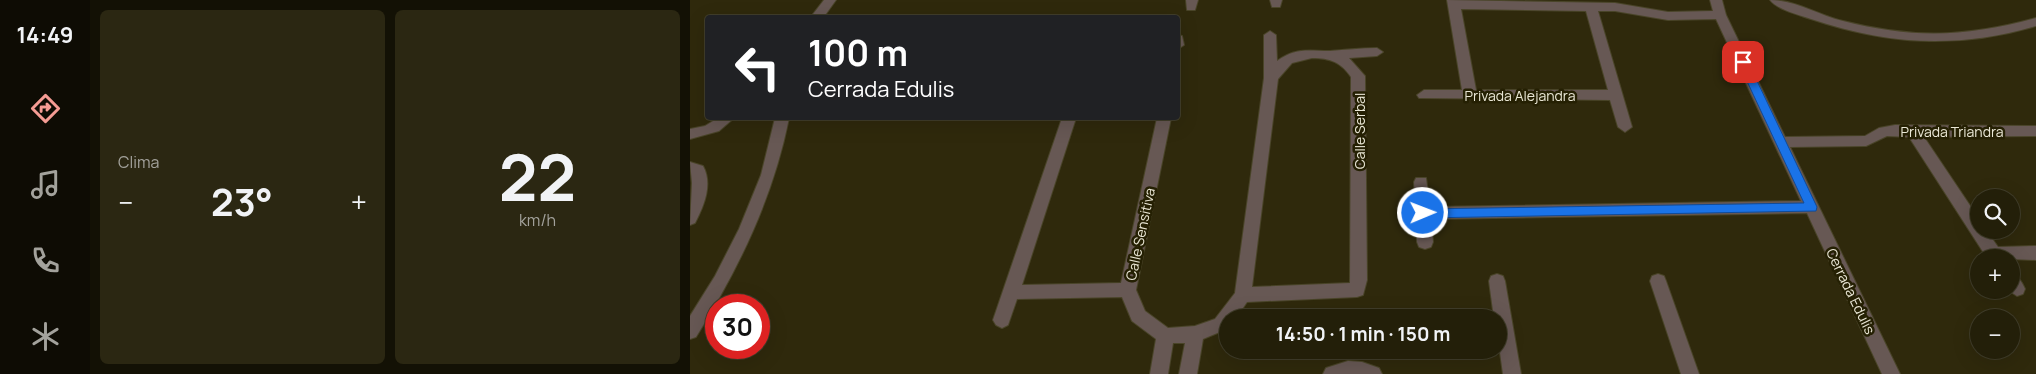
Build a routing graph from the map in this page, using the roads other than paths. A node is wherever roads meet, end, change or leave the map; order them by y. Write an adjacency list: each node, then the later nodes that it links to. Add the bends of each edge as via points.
1 (830, 0): 6 (street)
2 (1776, 0): 7 (street, via 1830,22 1872,32 1913,36 1953,38 1987,35)
3 (1453, 2): 4 (street); 13 (street)
4 (1591, 7): 5 (street, via 1615,7 1668,16); 14 (street)
5 (1718, 7): 23 (street, Cerrada Edulis)
6 (818, 15)
7 (2036, 22)
8 (1270, 35): 11 (street)
9 (1377, 52): 10 (street)
10 (1331, 54): 11 (street, via 1296,56 1281,65); 37 (street, Calle Serbal, via 1347,62 1358,76 1359,280 1356,290)
11 (1271, 78): 37 (street)
12 (1424, 95): 13 (street, Privada Alejandra)
13 (1470, 95): 14 (street, Privada Alejandra)
14 (1615, 95): 19 (street)
15 (725, 120): 22 (street, via 707,132)
16 (782, 120): 39 (street, via 777,148 760,202 710,301)
17 (1068, 120): 36 (street)
18 (1164, 120): 35 (street, Calle Sensitiva)
19 (1625, 127)
20 (2036, 131): 21 (street, Privada Triandra)
21 (1913, 132): 23 (street, Privada Triandra, via 1884,132 1866,141); 30 (street)
22 (690, 134)
23 (1781, 142): 26 (street, Cerrada Edulis)
24 (690, 168): 28 (street, via 698,170 701,185 698,205)
25 (1421, 182): 27 (street)
26 (1812, 207): 27 (street); 47 (street, Cerrada Edulis)
27 (1423, 213): 29 (street)
28 (690, 219)
29 (1425, 242)
30 (1989, 249)
31 (2036, 253): 32 (street)
32 (2020, 254)
33 (1497, 281): 45 (street)
34 (1658, 281): 46 (street)
35 (1128, 290): 36 (street); 40 (street, Calle Sensitiva, via 1138,316)
36 (1012, 292): 38 (street)
37 (1243, 295): 40 (street, via 1221,324)
38 (1002, 320)
39 (690, 331)
40 (1179, 335): 41 (street); 42 (street)
41 (1159, 374)
42 (1188, 374)
43 (1332, 374): 44 (street, via 1358,369)
44 (1373, 374)
45 (1512, 374)
46 (1690, 374)
47 (1891, 374)

